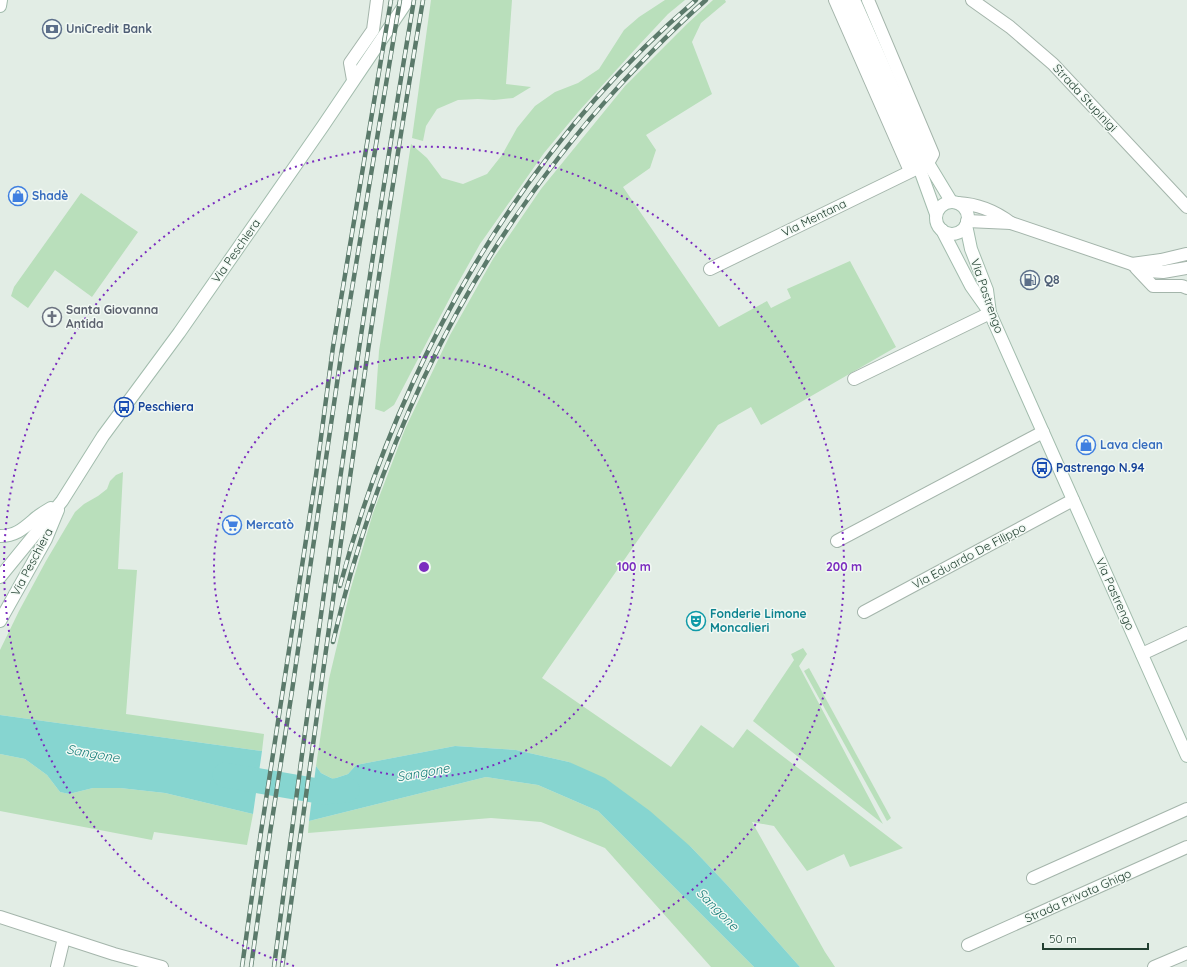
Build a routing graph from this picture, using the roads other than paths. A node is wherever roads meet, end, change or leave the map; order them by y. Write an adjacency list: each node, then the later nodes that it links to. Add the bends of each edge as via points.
1 (0, 0): 9 (street)
2 (377, 0): 10 (street, via 373,30 350,63)
3 (408, 0): 10 (street, Via Peschiera)
4 (835, 0): 11 (street)
5 (845, 0): 11 (street)
6 (854, 0): 11 (street, via 919,146)
7 (868, 0): 11 (street, via 933,154)
8 (972, 0): 13 (street, Strada Stupinigi, via 1010,27 1053,64)
9 (0, 6)
10 (353, 80): 27 (street, Via Peschiera, via 179,333 103,436)
11 (919, 167): 12 (street); 14 (street); 21 (street, Via Mentana)
12 (955, 202): 14 (street, via 943,204); 15 (street, via 965,208); 16 (street, via 971,204 998,213)
13 (1187, 207)
14 (936, 214): 17 (street, via 937,225)
15 (967, 223): 16 (street); 17 (street, via 958,233 952,234); 23 (street, Via Pastrengo, via 971,249 987,290)
16 (1011, 223): 19 (street)
17 (942, 230): 23 (street, via 971,286)
18 (1187, 256): 19 (street)
19 (1132, 264): 20 (street, via 1147,271 1164,272); 22 (street, via 1152,286)
20 (1187, 268)
21 (710, 269)
22 (1187, 288)
23 (990, 313): 24 (street); 25 (street, Via Pastrengo)
24 (854, 379)
25 (1043, 432): 26 (street, Via Pastrengo); 29 (street)
26 (1073, 500): 31 (street, Via Eduardo De Filippo); 34 (street, Via Pastrengo)
27 (62, 501): 28 (street, Via Peschiera, via 19,532); 30 (street, Via Peschiera); 32 (street, Via Peschiera, via 46,539)
28 (0, 536)
29 (838, 542)
30 (0, 577)
31 (864, 612)
32 (0, 621)
33 (1187, 633): 34 (street)
34 (1142, 654): 35 (street, Via Pastrengo)
35 (1187, 756)
36 (1187, 809): 38 (street)
37 (1187, 847): 41 (street, Strada Privata Ghigo)
38 (1033, 878)
39 (0, 917): 40 (street)
40 (64, 938): 43 (street); 44 (street)
41 (968, 945)
42 (1187, 952): 45 (street)
43 (57, 967)
44 (162, 967)
45 (1154, 967)

